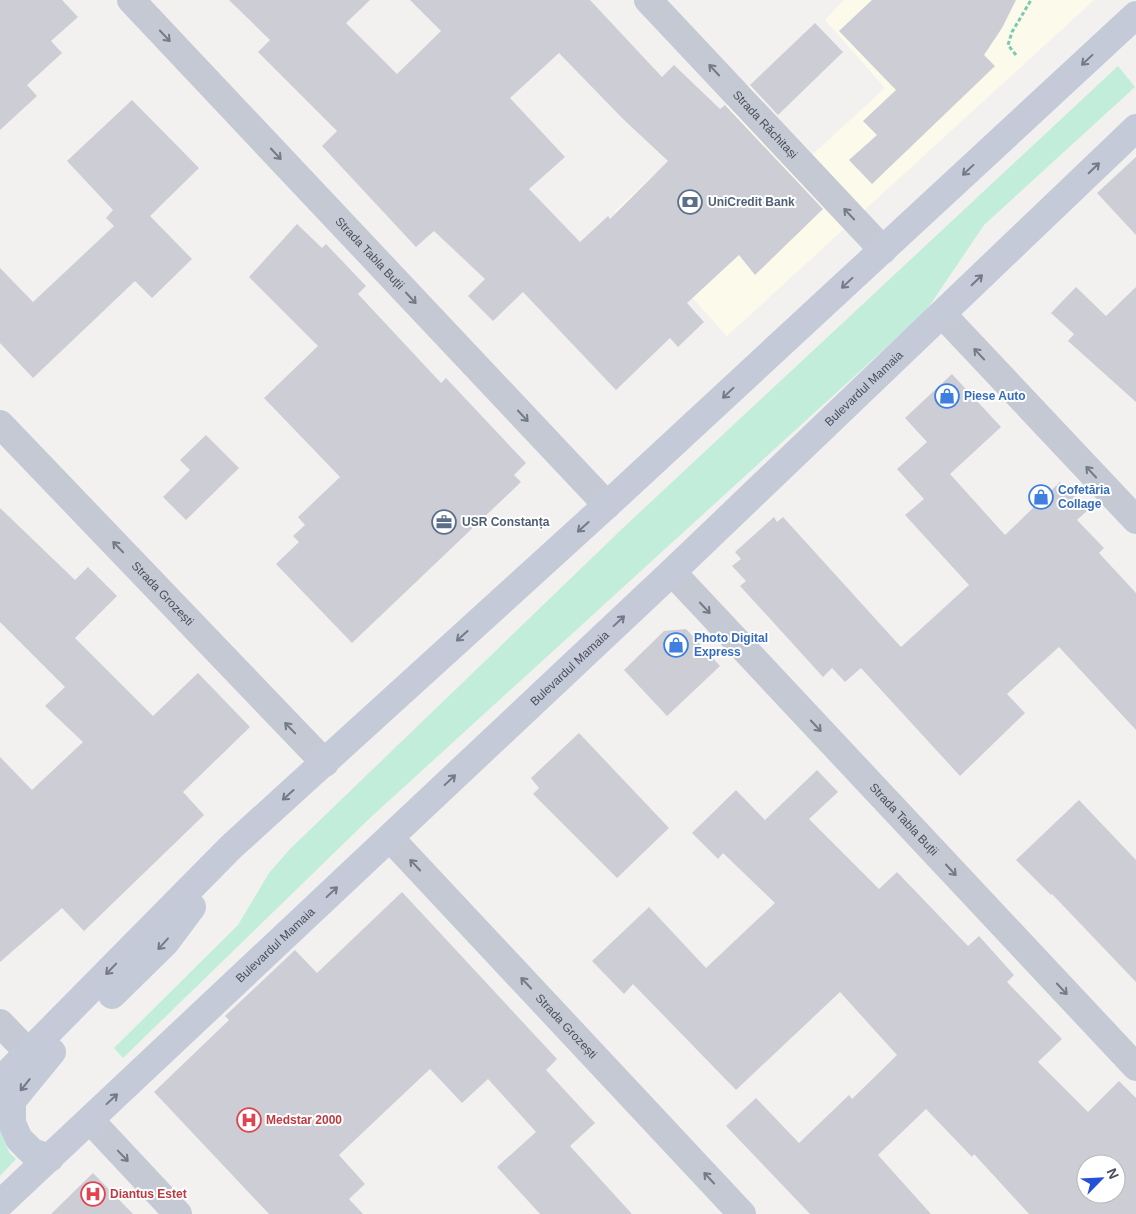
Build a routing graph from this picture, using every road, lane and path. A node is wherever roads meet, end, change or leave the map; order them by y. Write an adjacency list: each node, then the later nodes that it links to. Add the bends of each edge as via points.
1 (131, 0): 10 (street, Strada Tabla Buții, one-way to 10)
2 (648, 0): 7 (street, Strada Răchitași, one-way to 2)
3 (1031, 0): 5 (path, via 1008,45)
4 (1136, 15): 7 (main road, one-way to 7)
5 (1016, 55)
6 (1136, 128): 8 (main road, Bulevardul Mamaia, one-way to 6)
7 (883, 250): 10 (main road, one-way to 10)
8 (942, 314): 11 (street, one-way to 8); 12 (main road, Bulevardul Mamaia)
9 (0, 424): 13 (street, Strada Grozești, one-way to 9)
10 (607, 505): 13 (main road, one-way to 13, via 374,714)
11 (1136, 520)
12 (672, 572): 14 (main road, Bulevardul Mamaia, one-way to 12); 18 (street, Strada Tabla Buții, one-way to 18)
13 (325, 763): 15 (main road, one-way to 15)
14 (390, 838): 20 (main road, Bulevardul Mamaia, one-way to 14); 24 (street, Strada Grozești, one-way to 14)
15 (231, 847): 17 (main road, one-way to 17); 21 (main road, one-way to 21, via 211,882 165,943 48,1056 12,1101 12,1123 19,1138 32,1152)
16 (0, 1023): 17 (street)
17 (29, 1053): 19 (main road)
18 (1136, 1067)
19 (0, 1081)
20 (90, 1120): 21 (main road, Bulevardul Mamaia); 23 (street, one-way to 23)
21 (50, 1158): 22 (main road, Bulevardul Mamaia)
22 (0, 1204)
23 (178, 1214)
24 (742, 1214)

